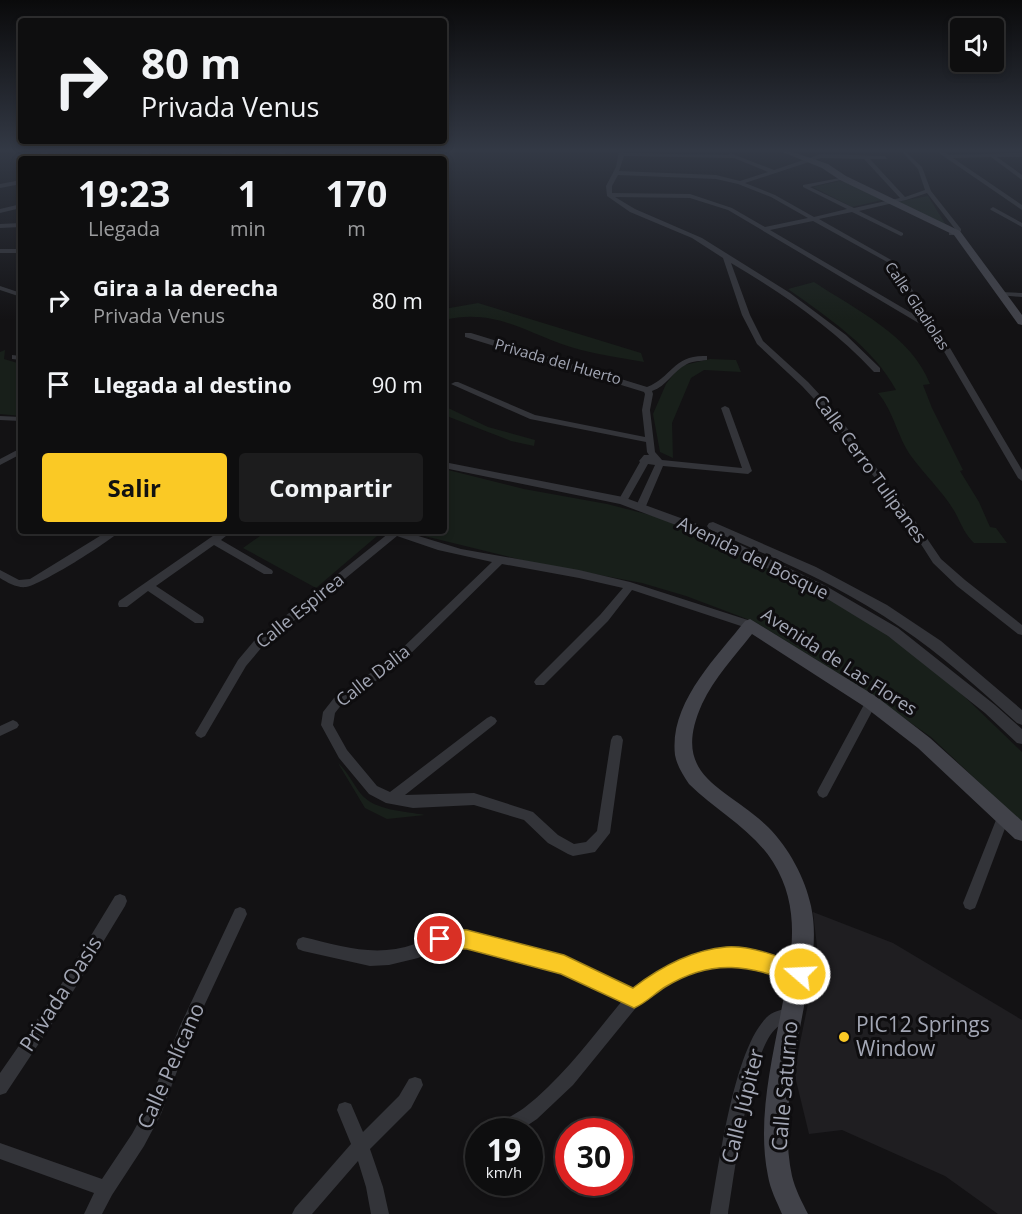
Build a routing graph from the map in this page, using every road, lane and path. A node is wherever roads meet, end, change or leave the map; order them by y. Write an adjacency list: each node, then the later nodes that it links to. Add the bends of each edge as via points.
1 (631, 208): 21 (street, via 698,238)
2 (727, 208): 14 (street)
3 (795, 208): 10 (street, Calle Gladiolas)
4 (848, 208): 9 (street)
5 (863, 208): 9 (street)
6 (902, 208): 15 (main road)
7 (941, 208): 15 (street, via 958,230)
8 (993, 209): 12 (street)
9 (852, 210): 10 (street); 16 (street)
10 (814, 218): 14 (street); 27 (street, Calle Gladiolas, via 891,262)
11 (18, 225): 13 (street)
12 (1022, 225)
13 (0, 226)
14 (765, 229): 27 (street)
15 (952, 232): 24 (main road); 29 (main road)
16 (901, 234)
17 (0, 251): 18 (street)
18 (18, 251)
19 (0, 256): 20 (street)
20 (18, 256)
21 (726, 257): 31 (street, via 804,305 854,345); 61 (street, Calle Cerro Tulipanes, via 760,342 830,411 937,561)
22 (0, 288): 23 (street)
23 (18, 294)
24 (1001, 294): 25 (street); 26 (main road)
25 (1022, 295)
26 (1022, 322)
27 (936, 331): 45 (street, Calle Gladiolas)
28 (468, 335): 33 (street, Privada del Huerto)
29 (1022, 336)
30 (704, 358): 33 (street, via 681,364 658,386)
31 (877, 370)
32 (455, 384): 37 (street, via 533,417)
33 (647, 390): 37 (street)
34 (725, 408): 43 (street, via 748,471)
35 (0, 418): 36 (street)
36 (18, 419)
37 (649, 440): 38 (street)
38 (651, 452): 41 (street); 43 (street)
39 (18, 453): 42 (street)
40 (447, 457): 46 (street, Avenida del Bosque)
41 (643, 461): 43 (street); 46 (street)
42 (0, 462)
43 (660, 463): 47 (street)
44 (447, 466): 46 (street, Avenida del Bosque)
45 (1022, 478)
46 (625, 497): 47 (street, Avenida del Bosque)
47 (643, 502): 64 (street, Avenida del Bosque, via 854,592 907,624 952,658); 69 (street, Avenida del Bosque, via 821,590 885,627)
48 (110, 534): 54 (street, via 26,585 16,585)
49 (222, 534): 52 (street)
50 (392, 534): 68 (street, Calle Espirea, via 258,644 242,663)
51 (399, 534): 53 (street, Avenida de Las Flores, via 423,544)
52 (214, 540): 55 (street); 56 (street)
53 (499, 561): 57 (street, Avenida de Las Flores); 72 (street, Calle Dalia, via 395,662 338,701 329,712 327,725 343,754 373,789)
54 (0, 573)
55 (268, 573)
56 (148, 586): 58 (street); 59 (street)
57 (630, 586): 60 (street, Avenida de Las Flores, via 664,594); 62 (street)
58 (123, 604)
59 (199, 620)
60 (750, 626): 63 (main road, Avenida de Las Flores); 79 (main road, Calle Saturno, via 693,702 684,736 684,758 700,782 768,839 785,864 802,916)
61 (1022, 631)
62 (540, 682)
63 (871, 702): 71 (street); 73 (main road, Avenida de Las Flores, via 924,743)
64 (1022, 719)
65 (491, 721): 72 (street)
66 (13, 725): 67 (street)
67 (0, 731)
68 (201, 733)
69 (1022, 738)
70 (617, 740): 72 (street, via 603,833 590,848 573,850 553,839 528,816 474,799)
71 (823, 792)
72 (391, 799)
73 (1004, 815): 74 (main road, Avenida de Las Flores); 76 (street)
74 (1022, 833)
75 (120, 901): 83 (street, Privada Oasis)
76 (970, 903)
77 (240, 914): 88 (street, Calle Pelícano, via 185,1031 155,1108)
78 (303, 944): 80 (street, via 370,958 389,958 418,951 445,937 467,940 564,965)
79 (800, 974): 80 (street, via 764,962 727,956 696,963 658,981); 81 (main road, Calle Saturno)
80 (634, 999): 85 (street, via 567,1079)
81 (791, 1015): 92 (street, Calle Júpiter, via 773,1021 757,1042 746,1076); 93 (main road, Calle Saturno, via 777,1139 780,1175)
82 (415, 1085): 86 (street, via 399,1109)
83 (0, 1087)
84 (345, 1110): 86 (street)
85 (524, 1118)
86 (361, 1145): 90 (street); 91 (street)
87 (0, 1151): 88 (street)
88 (106, 1189): 89 (street, Calle Pelícano)
89 (93, 1214)
90 (301, 1214)
91 (380, 1214)
92 (719, 1214)
93 (795, 1214)

